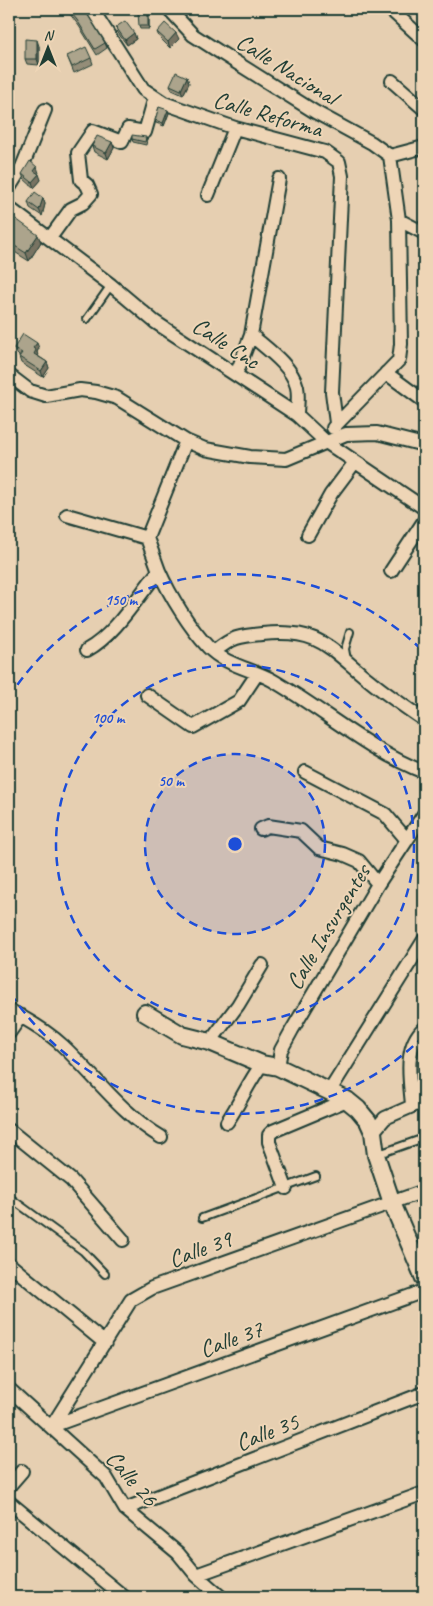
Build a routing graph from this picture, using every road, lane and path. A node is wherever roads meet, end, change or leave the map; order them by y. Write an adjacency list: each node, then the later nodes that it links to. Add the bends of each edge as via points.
1 (92, 9): 6 (street, Calle Reforma, via 143,89)
2 (170, 9): 11 (street, Calle Nacional, via 193,34 218,51)
3 (390, 9): 4 (street)
4 (424, 40)
5 (392, 81): 7 (street)
6 (155, 97): 9 (street, Calle Reforma); 18 (street, via 145,132 128,129 122,142 93,131 78,153 81,180 88,184 91,194 84,203 71,209)
7 (424, 109)
8 (45, 110): 13 (street, via 36,135)
9 (235, 128): 14 (street); 27 (street, Calle Reforma, via 325,152 339,162 342,176 332,392)
10 (424, 147): 11 (street)
11 (390, 156): 16 (street)
12 (279, 179): 21 (street)
13 (10, 182)
14 (208, 195)
15 (9, 208): 18 (street, Calle Cnc)
16 (399, 220): 17 (street); 22 (street, via 402,344 399,360)
17 (424, 233)
18 (50, 238): 19 (street, Calle Cnc)
19 (111, 285): 20 (lane); 24 (street, Calle Cnc, via 155,322)
20 (88, 319)
21 (251, 335): 24 (street); 26 (street, via 294,379)
22 (386, 373): 25 (street); 27 (street)
23 (9, 375): 28 (street, via 30,391 46,396 80,390 117,398)
24 (236, 375): 26 (street, Calle Cnc)
25 (424, 401)
26 (297, 415): 29 (street, Calle Cnc)
27 (336, 423): 29 (street)
28 (186, 441): 29 (street, via 205,449 286,460); 36 (street)
29 (326, 442): 30 (street, via 346,434 377,433); 31 (street, Calle Cnc)
30 (424, 444)
31 (355, 462): 32 (street, Calle Cnc); 35 (street, via 331,494)
32 (424, 508)
33 (67, 516): 36 (street)
34 (424, 521): 37 (street)
35 (308, 535)
36 (147, 538): 38 (street)
37 (391, 571)
38 (159, 572): 40 (street, via 116,627 99,644); 41 (street, via 182,611)
39 (350, 632): 42 (lane, via 345,649)
40 (87, 650)
41 (214, 652): 42 (street, via 230,638 282,631 308,636 332,647); 43 (street)
42 (348, 661): 45 (street, via 386,694)
43 (257, 674): 44 (street, via 239,701 193,727); 47 (street, via 396,761)
44 (147, 695)
45 (424, 720)
46 (305, 772): 50 (street, via 385,814)
47 (424, 772)
48 (424, 814): 50 (street, Calle Insurgentes)
49 (261, 829): 51 (street, via 268,826 301,831 319,848 359,861)
50 (407, 840): 51 (street, Calle Insurgentes)
51 (378, 884): 61 (street, Calle Insurgentes, via 281,1050)
52 (424, 940): 62 (street)
53 (262, 965): 59 (street)
54 (9, 1010): 56 (street)
55 (145, 1013): 59 (street, via 182,1035)
56 (21, 1016): 58 (street); 68 (street, via 63,1046 140,1125)
57 (424, 1028): 64 (street, via 416,1036 409,1068)
58 (9, 1033)
59 (210, 1042): 60 (street)
60 (262, 1064): 61 (street); 65 (street)
61 (278, 1067): 62 (street)
62 (329, 1092): 63 (street)
63 (347, 1100): 67 (street, via 368,1120); 72 (street, via 269,1135)
64 (418, 1103): 67 (street, via 385,1118)
65 (228, 1122)
66 (9, 1130): 77 (street, via 71,1180)
67 (373, 1132): 70 (street)
68 (160, 1137)
69 (424, 1138): 70 (lane)
70 (376, 1155): 75 (street)
71 (316, 1176): 72 (lane)
72 (286, 1188): 76 (lane)
73 (424, 1191): 75 (street, Calle 39)
74 (9, 1197): 79 (lane, via 83,1251)
75 (392, 1203): 80 (street); 82 (street, Calle 39, via 152,1288 132,1300)
76 (202, 1218)
77 (123, 1240)
78 (9, 1264): 82 (street)
79 (105, 1274)
80 (424, 1278)
81 (424, 1291): 85 (street, Calle 37)
82 (105, 1343): 85 (street, Calle 39)
83 (9, 1389): 85 (street, Calle 26)
84 (424, 1393): 90 (street, Calle 35)
85 (52, 1426): 90 (street, Calle 26, via 106,1477)
86 (22, 1471): 87 (street)
87 (9, 1486)
88 (424, 1493): 91 (street)
89 (9, 1502): 92 (street)
90 (125, 1510): 91 (street, Calle 26, via 178,1553)
91 (196, 1575): 93 (street, Calle 26)
92 (122, 1595)
93 (221, 1597)

